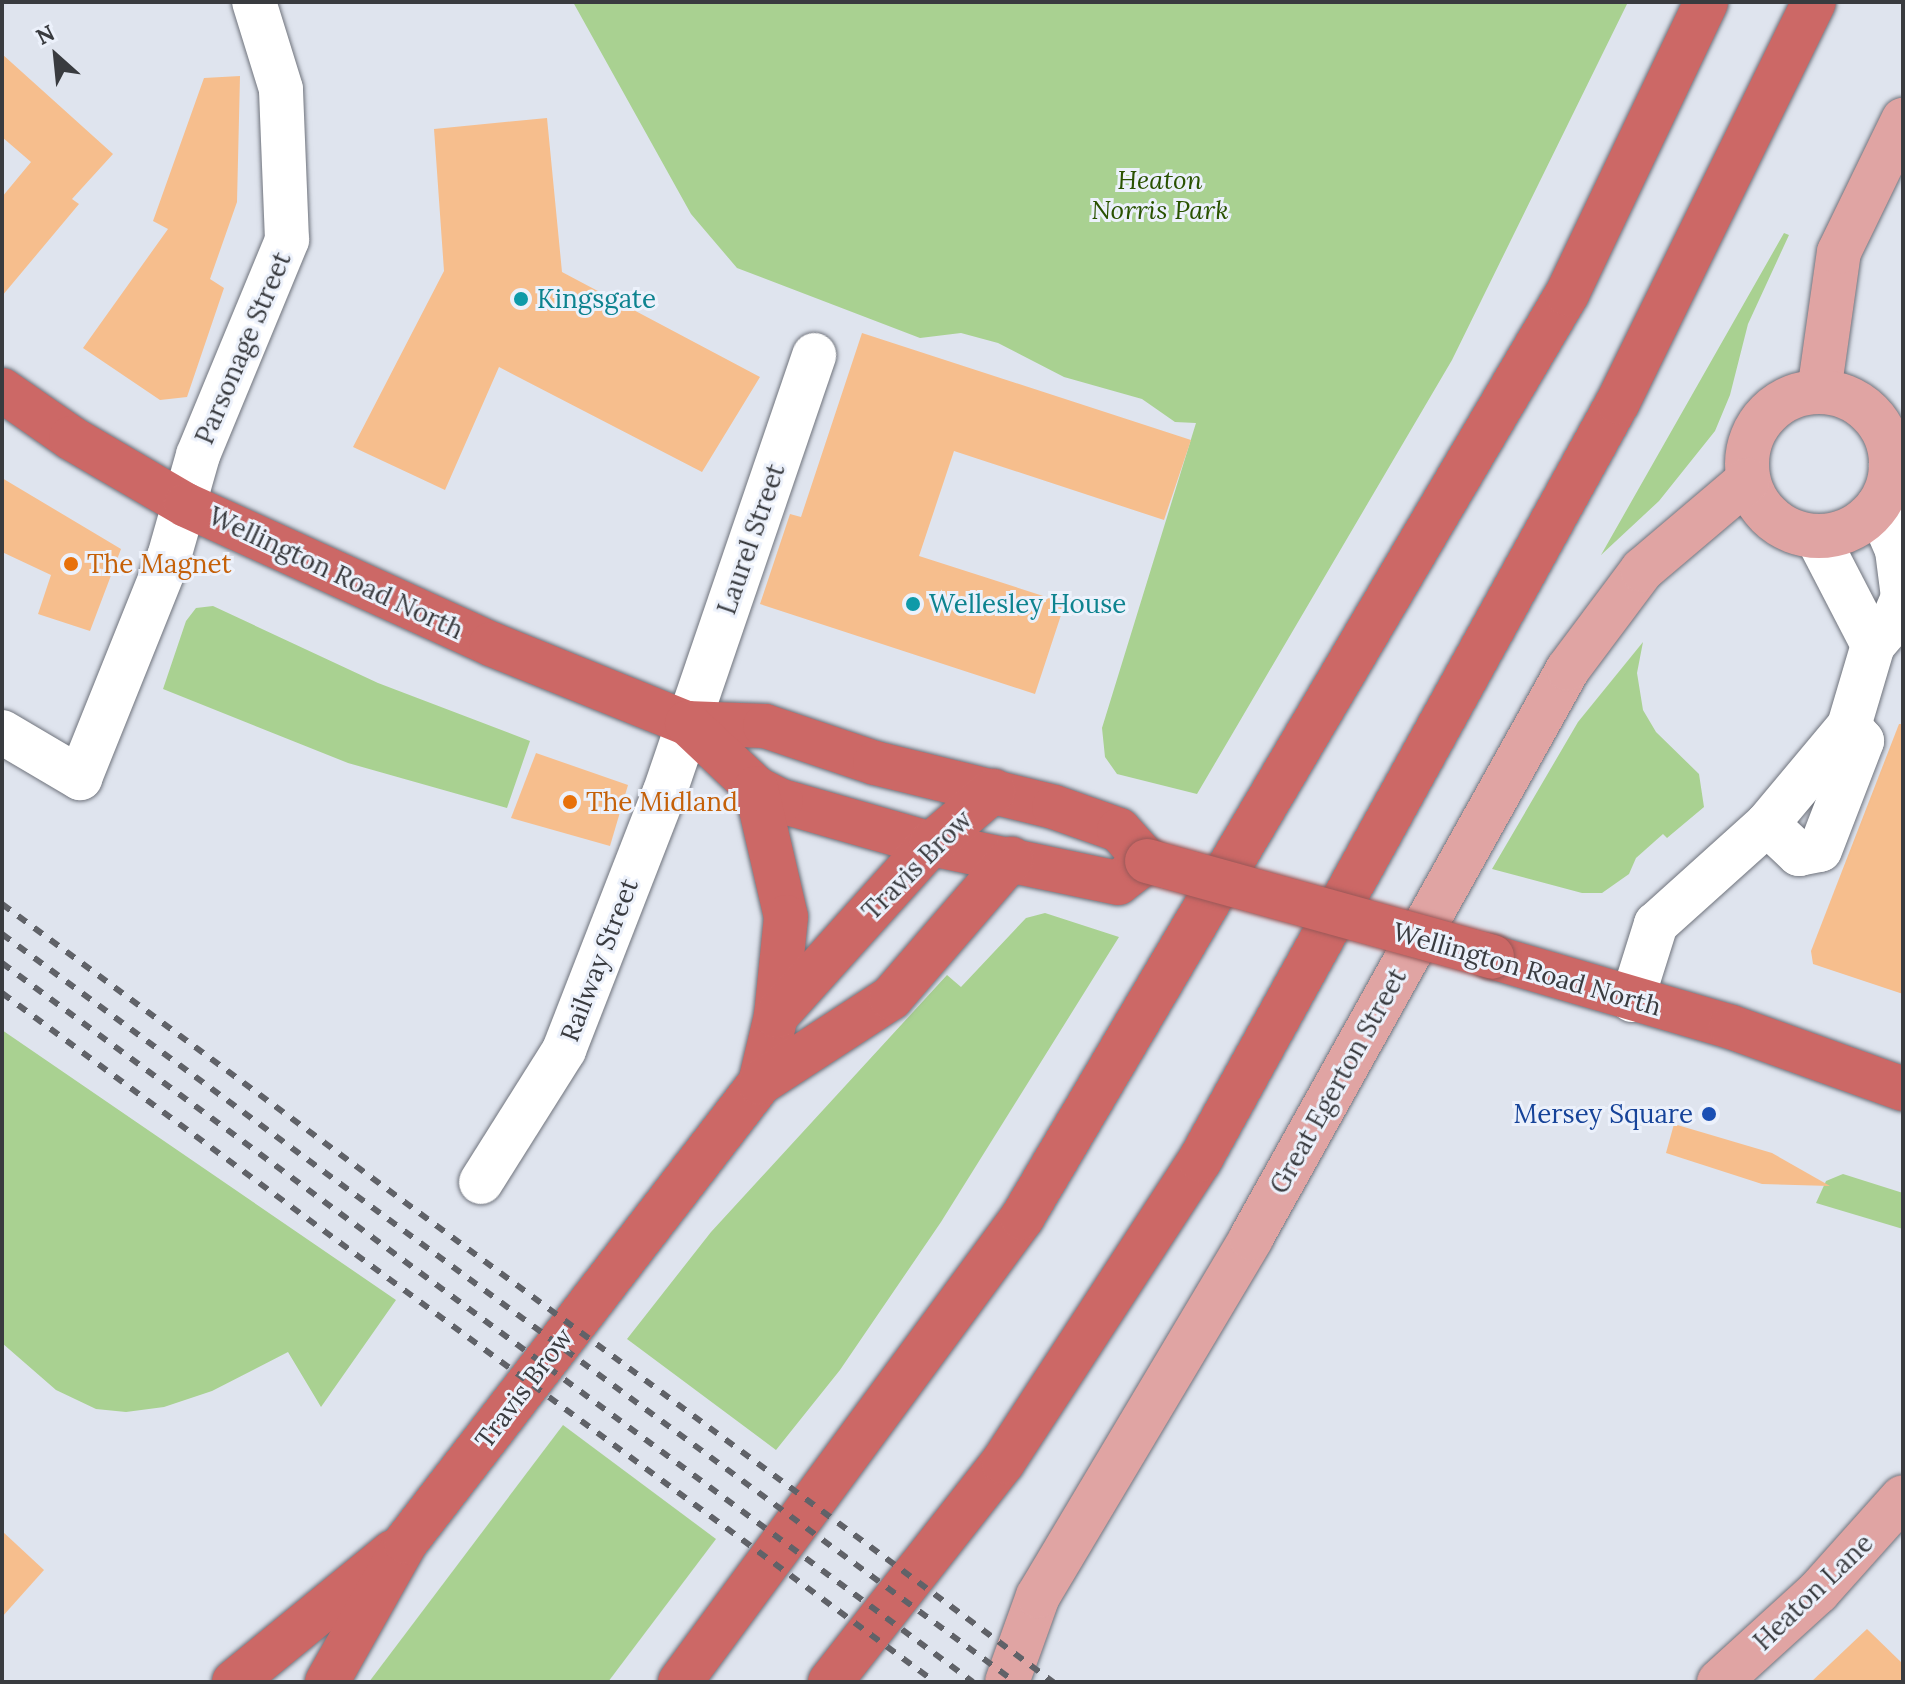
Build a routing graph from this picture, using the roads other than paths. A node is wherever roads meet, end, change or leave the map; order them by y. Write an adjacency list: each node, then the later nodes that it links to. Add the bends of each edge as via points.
1 (254, 2): 10 (street, Parsonage Street, via 281,89 287,240 198,455)
2 (1706, 2): 32 (highway, via 1567,294 1022,1218)
3 (1814, 2): 33 (highway, via 1618,402 1200,1160 1003,1462)
4 (1903, 120): 7 (main road, via 1839,252)
5 (814, 355): 13 (street, Laurel Street)
6 (2, 390): 10 (highway, Wellington Road North, via 71,438)
7 (1819, 392): 8 (main road, via 1797,395 1762,419 1751,438); 9 (main road, via 1841,396 1870,414 1888,443)
8 (1748, 480): 11 (main road, via 1773,521); 34 (main road, Great Egerton Street, via 1642,570 1568,669 1251,1238 1038,1596)
9 (1891, 481): 11 (main road, via 1862,523); 12 (street, via 1903,597 1892,623)
10 (186, 505): 13 (highway, Wellington Road North, via 491,644); 15 (street, Parsonage Street, via 80,778)
11 (1817, 537): 12 (street)
12 (1873, 645): 14 (street)
13 (687, 723): 16 (highway, Wellington Road North); 17 (highway, Wellington Road North, via 765,726 875,763); 26 (street, Railway Street, via 564,1050)
14 (1849, 726): 18 (street); 18 (street, via 1862,741 1820,850 1799,854)
15 (2, 732)
16 (756, 788): 19 (highway, Wellington Road North, via 781,801); 23 (highway, via 786,917)
17 (993, 791): 19 (highway, Travis Brow); 20 (highway, Travis Brow); 21 (highway, Wellington Road North, via 1119,830)
18 (1767, 824): 22 (street, via 1656,924)
19 (931, 844): 20 (highway, Wellington Road North); 23 (highway, Travis Brow)
20 (1011, 859): 21 (highway, Wellington Road North, via 1118,883); 24 (highway, Travis Brow, via 891,998)
21 (1147, 861): 22 (highway, Wellington Road North, bridge)
22 (1632, 1000): 25 (highway, Wellington Road North, via 1731,1027)
23 (776, 1016): 24 (highway, Travis Brow)
24 (760, 1083): 28 (highway, Travis Brow)
25 (1903, 1089)
26 (481, 1182)
27 (1903, 1497): 29 (main road, Heaton Lane, via 1818,1592)
28 (406, 1542): 30 (highway, Travis Brow); 31 (highway, Travis Brow)
29 (1722, 1681)
30 (234, 1682)
31 (327, 1682)
32 (680, 1682)
33 (830, 1682)
34 (1007, 1682)

